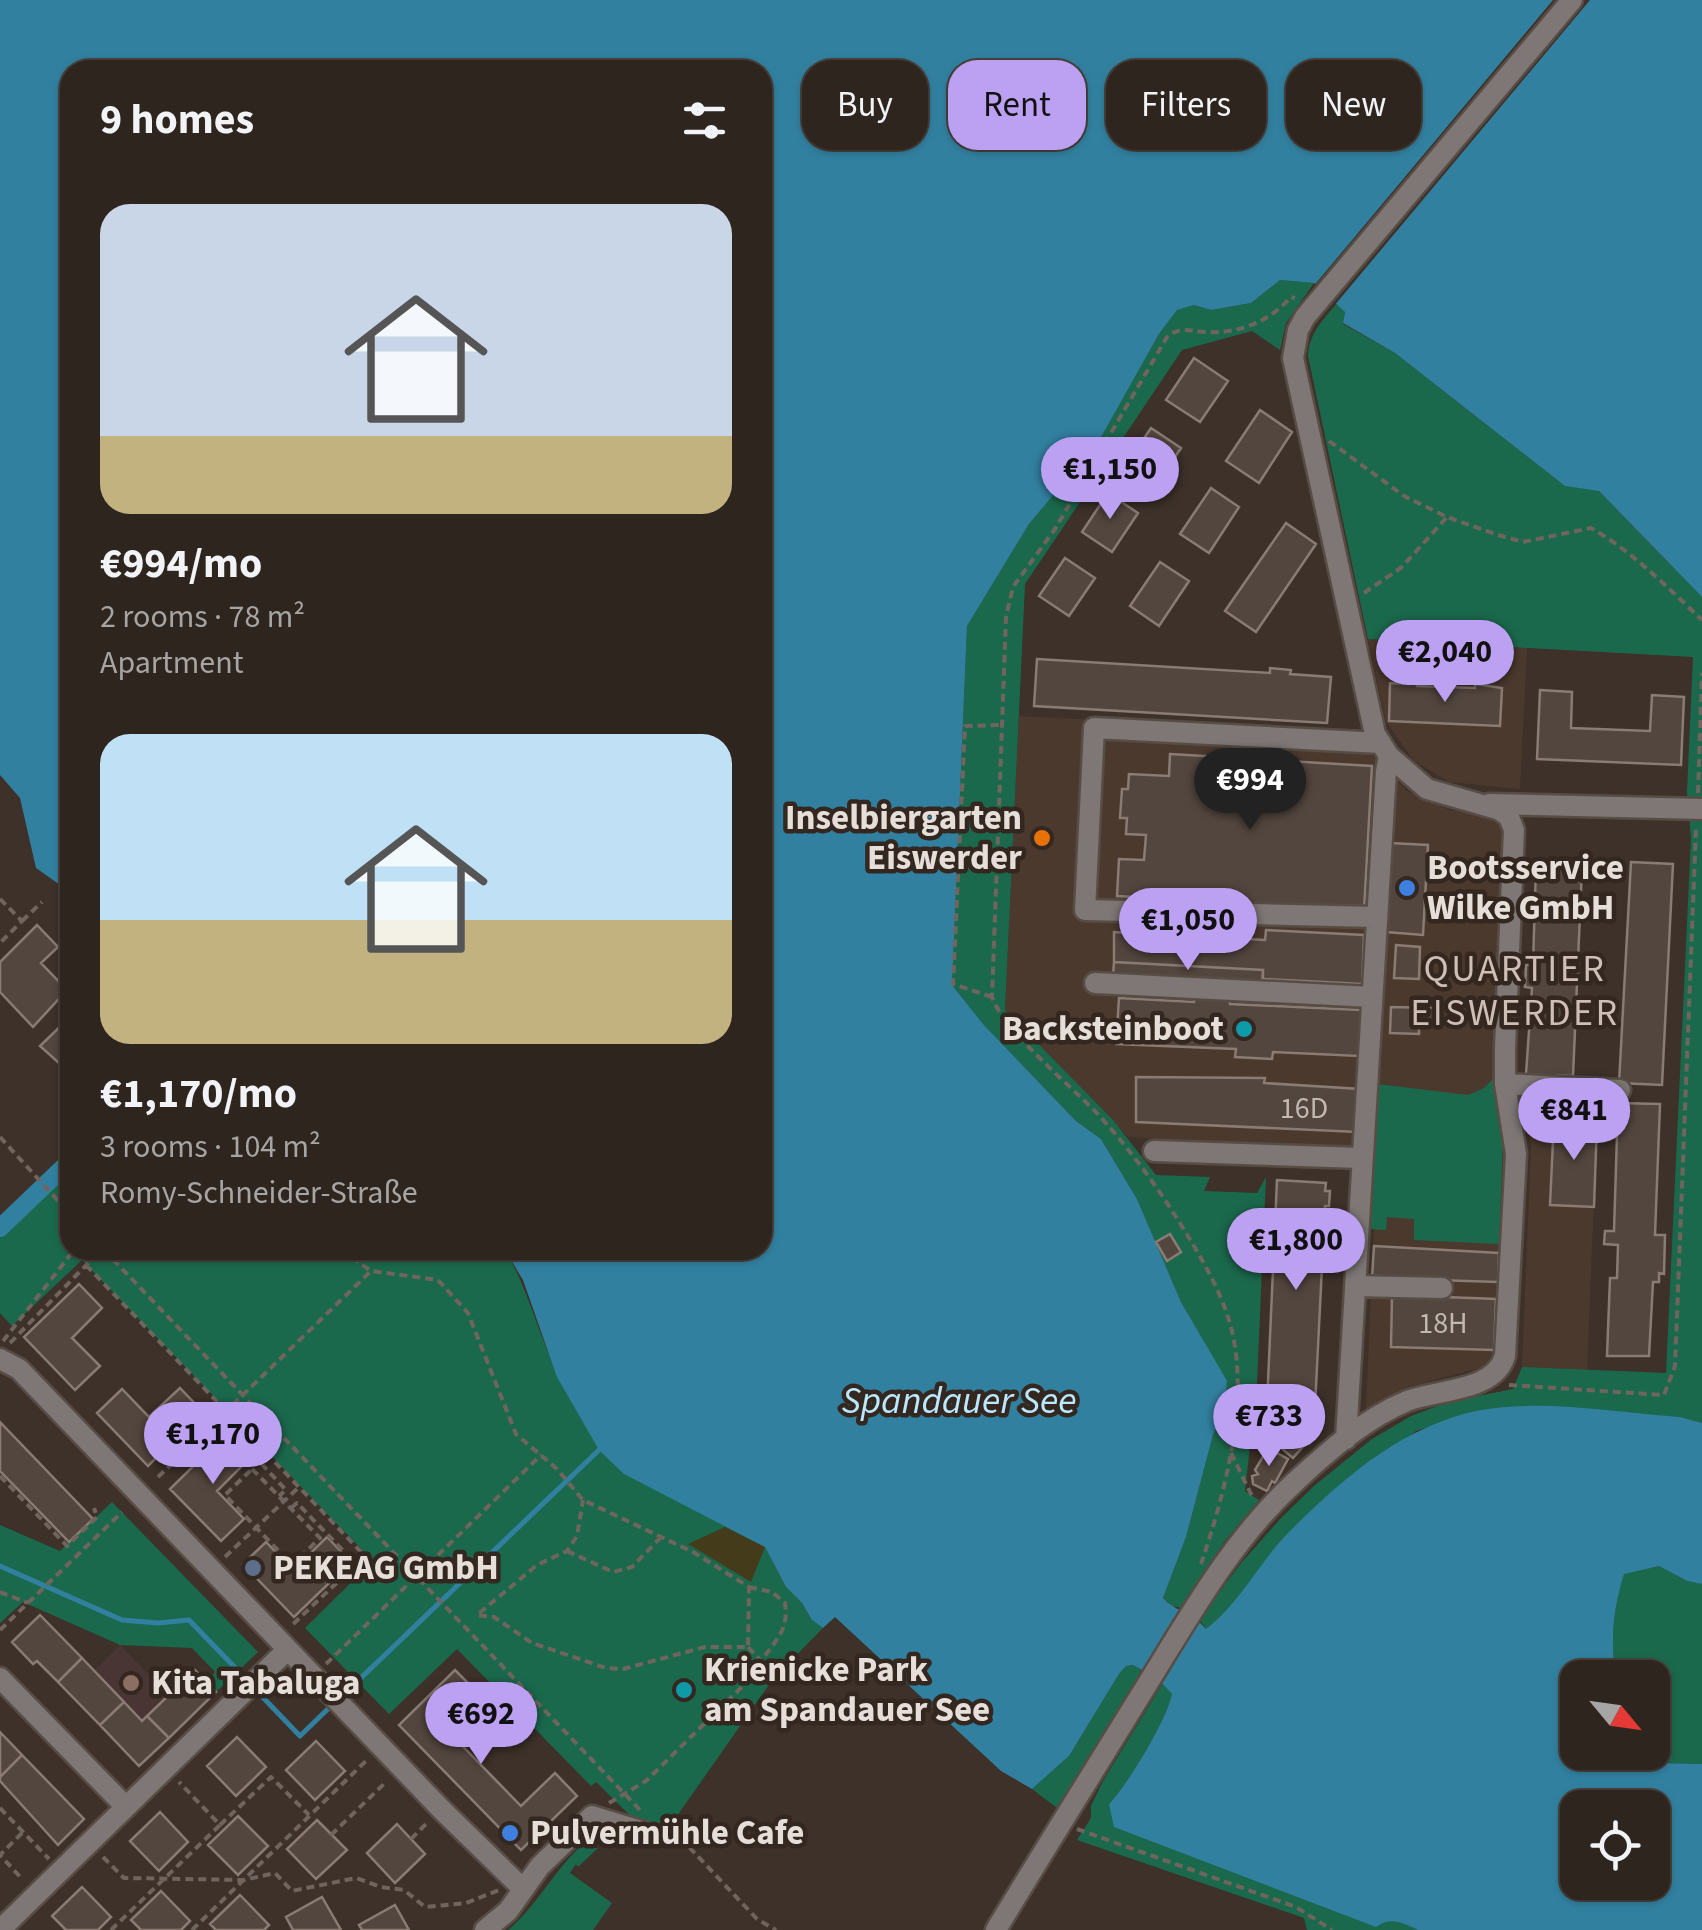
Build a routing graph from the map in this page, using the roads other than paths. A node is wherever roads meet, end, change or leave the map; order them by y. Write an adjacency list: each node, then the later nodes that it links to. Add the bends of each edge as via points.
1 (1572, 0): 2 (street, via 1298,330 1293,358 1365,702)
2 (1385, 750): 3 (street, via 1427,789); 5 (street); 5 (street, via 1094,728 1084,910)
3 (1488, 804): 4 (street); 8 (street, via 1509,817 1516,846)
4 (1700, 809)
5 (1376, 917): 7 (street)
6 (1094, 984): 7 (street)
7 (1372, 998): 11 (street)
8 (1506, 1084): 9 (street); 15 (street, via 1516,1154 1502,1368 1490,1379 1405,1402)
9 (1620, 1090)
10 (1154, 1152): 11 (street)
11 (1360, 1158): 12 (street)
12 (1355, 1286): 13 (street); 15 (street)
13 (1442, 1288)
14 (0, 1356): 16 (street, via 19,1368)
15 (1346, 1439): 23 (street, via 1296,1480 1229,1555)
16 (282, 1644): 18 (street, via 263,1674); 20 (street)
17 (0, 1678): 18 (street)
18 (126, 1807): 21 (street)
19 (641, 1831): 20 (street, via 592,1816)
20 (520, 1886): 22 (street, via 508,1911)
21 (0, 1930)
22 (484, 1930)
23 (996, 1930)

